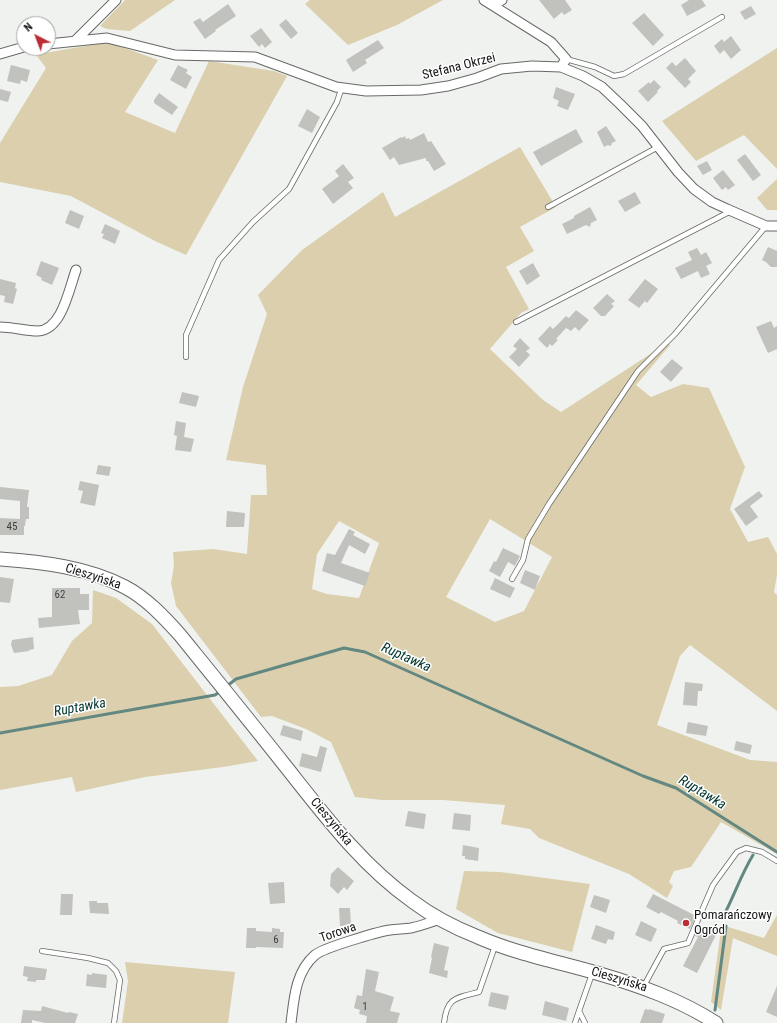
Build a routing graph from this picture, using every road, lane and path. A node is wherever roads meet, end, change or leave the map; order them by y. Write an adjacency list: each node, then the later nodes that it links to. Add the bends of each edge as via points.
1 (116, 0): 6 (street)
2 (484, 0): 4 (street)
3 (502, 0): 4 (street)
4 (493, 5): 10 (street, via 551,42)
5 (722, 17): 10 (lane, via 624,74 614,76 595,67)
6 (75, 41): 7 (street, Stefana Okrzei); 11 (street, Stefana Okrzei, via 107,38 175,55 255,57)
7 (56, 43)
8 (16, 49): 9 (street)
9 (0, 54)
10 (563, 63): 11 (street, Stefana Okrzei, via 501,69 448,86 421,90 366,91); 12 (street, Stefana Okrzei, via 602,87 642,126)
11 (342, 87): 20 (lane, via 337,102 289,189 253,222 219,260 186,335)
12 (658, 147): 13 (lane); 14 (street, Stefana Okrzei, via 694,189 712,202)
13 (548, 207)
14 (732, 211): 15 (street, Stefana Okrzei); 18 (lane)
15 (766, 226): 16 (street, Stefana Okrzei); 22 (lane, via 676,334 638,372 549,504 528,539 523,560)
16 (777, 226)
17 (76, 270): 19 (street, via 60,315 50,328 39,331)
18 (516, 322)
19 (0, 327)
20 (186, 357)
21 (0, 559): 24 (main road, Cieszyńska, via 77,569 102,577 126,587 160,614 180,634 355,850 394,888)
22 (512, 579)
23 (777, 861): 28 (lane, via 762,852 746,848 737,852 713,885 688,943 664,950)
24 (440, 918): 25 (main road, Cieszyńska); 31 (street, Torowa, via 411,928 388,930 315,954 300,977)
25 (495, 944): 27 (main road, Cieszyńska); 32 (lane, via 479,992 454,999 448,1005)
26 (42, 951): 30 (lane, via 108,963 116,971 120,980)
27 (593, 972): 28 (main road, Cieszyńska); 29 (lane)
28 (645, 988): 35 (main road, Cieszyńska, via 676,1001)
29 (579, 1012): 33 (lane); 34 (lane)
30 (114, 1023)
31 (291, 1023)
32 (444, 1023)
33 (575, 1023)
34 (585, 1023)
35 (716, 1023)

